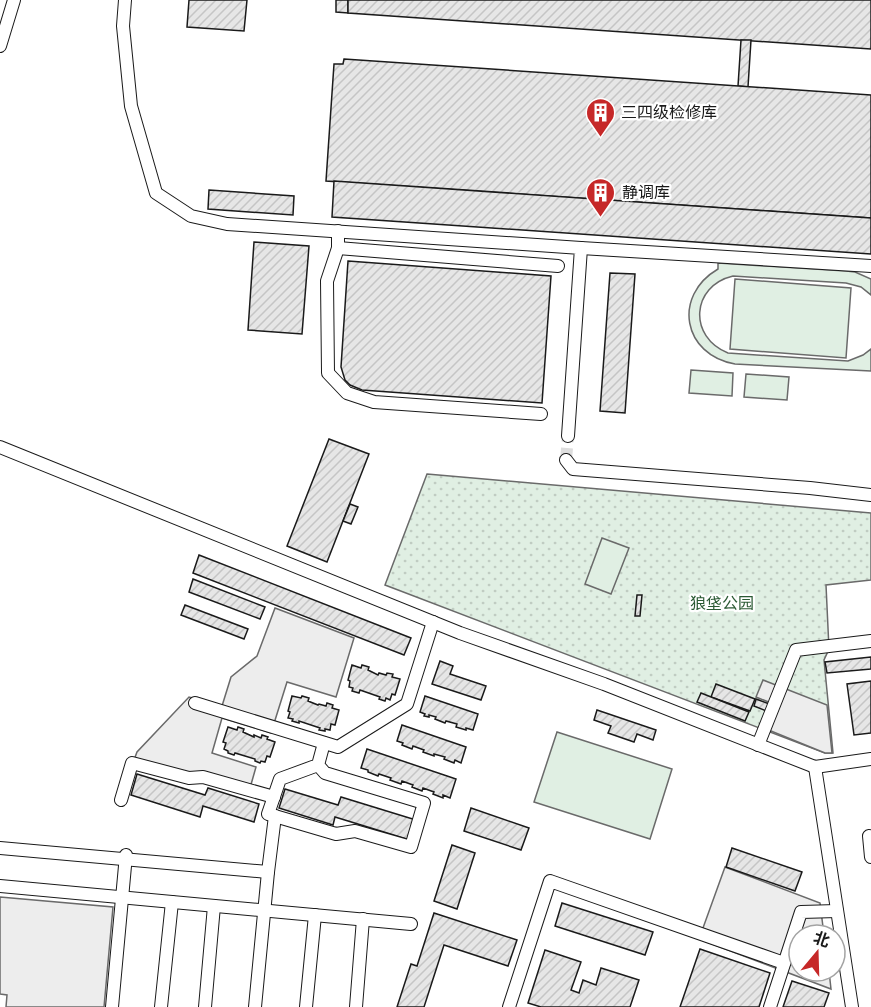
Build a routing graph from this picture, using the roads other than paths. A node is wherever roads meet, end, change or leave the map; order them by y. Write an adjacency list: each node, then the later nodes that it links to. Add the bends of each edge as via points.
1 (14, 0): 3 (street)
2 (125, 0): 4 (street, via 123,26 131,106 156,193 191,216 227,224)
3 (0, 46)
4 (338, 231): 5 (street); 6 (street)
5 (338, 248): 7 (street); 9 (street, via 327,281 328,373 347,393 374,402)
6 (582, 248): 8 (street); 10 (street)
7 (558, 266)
8 (871, 266)
9 (541, 414)
10 (568, 436)
11 (0, 447): 14 (street)
12 (566, 460): 13 (street, via 573,469)
13 (871, 495)
14 (433, 622): 17 (street, via 407,705 338,747); 18 (street)
15 (871, 641): 18 (street, via 796,650)
16 (195, 703): 17 (street)
17 (324, 743): 20 (street)
18 (758, 745): 21 (street)
19 (871, 759): 21 (street)
20 (318, 765): 22 (street, via 280,779); 24 (street, via 325,773 424,803 411,846 355,831 336,834)
21 (815, 767): 35 (street)
22 (274, 797): 23 (street, via 132,763); 24 (street, via 268,814)
23 (121, 800)
24 (275, 816): 29 (street)
25 (869, 836): 28 (street)
26 (0, 848): 27 (street)
27 (125, 857): 29 (street); 31 (street)
28 (871, 857)
29 (268, 872): 34 (street)
30 (0, 886): 31 (street)
31 (122, 897): 32 (street); 40 (street)
32 (172, 902): 33 (street); 41 (street)
33 (214, 906): 34 (street); 42 (street)
34 (264, 910): 36 (street); 43 (street)
35 (837, 911): 39 (street, via 801,912); 48 (street)
36 (315, 915): 37 (street); 44 (street)
37 (363, 919): 38 (street); 45 (street)
38 (411, 924)
39 (784, 963): 46 (street, via 550,881); 47 (street)
40 (112, 1007)
41 (161, 1007)
42 (205, 1007)
43 (255, 1007)
44 (306, 1007)
45 (356, 1007)
46 (508, 1007)
47 (770, 1007)
48 (852, 1007)

